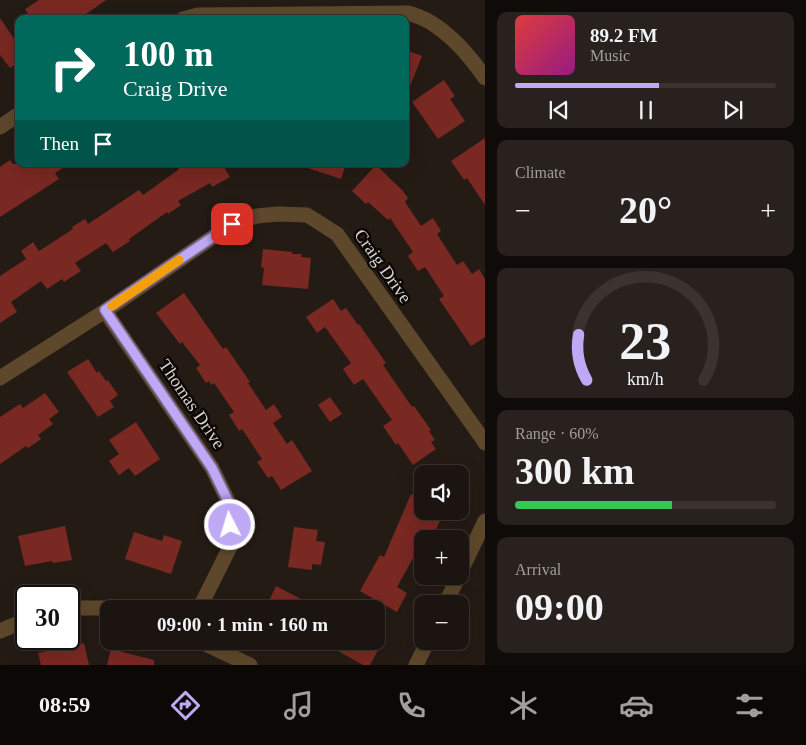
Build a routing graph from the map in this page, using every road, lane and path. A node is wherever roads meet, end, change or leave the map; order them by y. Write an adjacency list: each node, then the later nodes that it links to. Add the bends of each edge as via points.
1 (294, 7): 2 (street); 3 (street, via 408,12 428,21 455,41)
2 (198, 15)
3 (485, 78)
4 (15, 117): 5 (street)
5 (0, 127)
6 (105, 310): 7 (street, Craig Drive); 8 (street, Craig Drive, via 232,224 257,216 307,215 337,234); 11 (street, Thomas Drive, via 212,468 230,505 231,545)
7 (0, 378)
8 (485, 444)
9 (485, 521): 10 (street)
10 (469, 554)
11 (204, 600)
12 (80, 608): 13 (street)
13 (100, 608)
14 (15, 625): 15 (street)
15 (0, 631)
16 (218, 650): 18 (street)
17 (424, 650): 19 (street)
18 (250, 665)
19 (416, 665)

